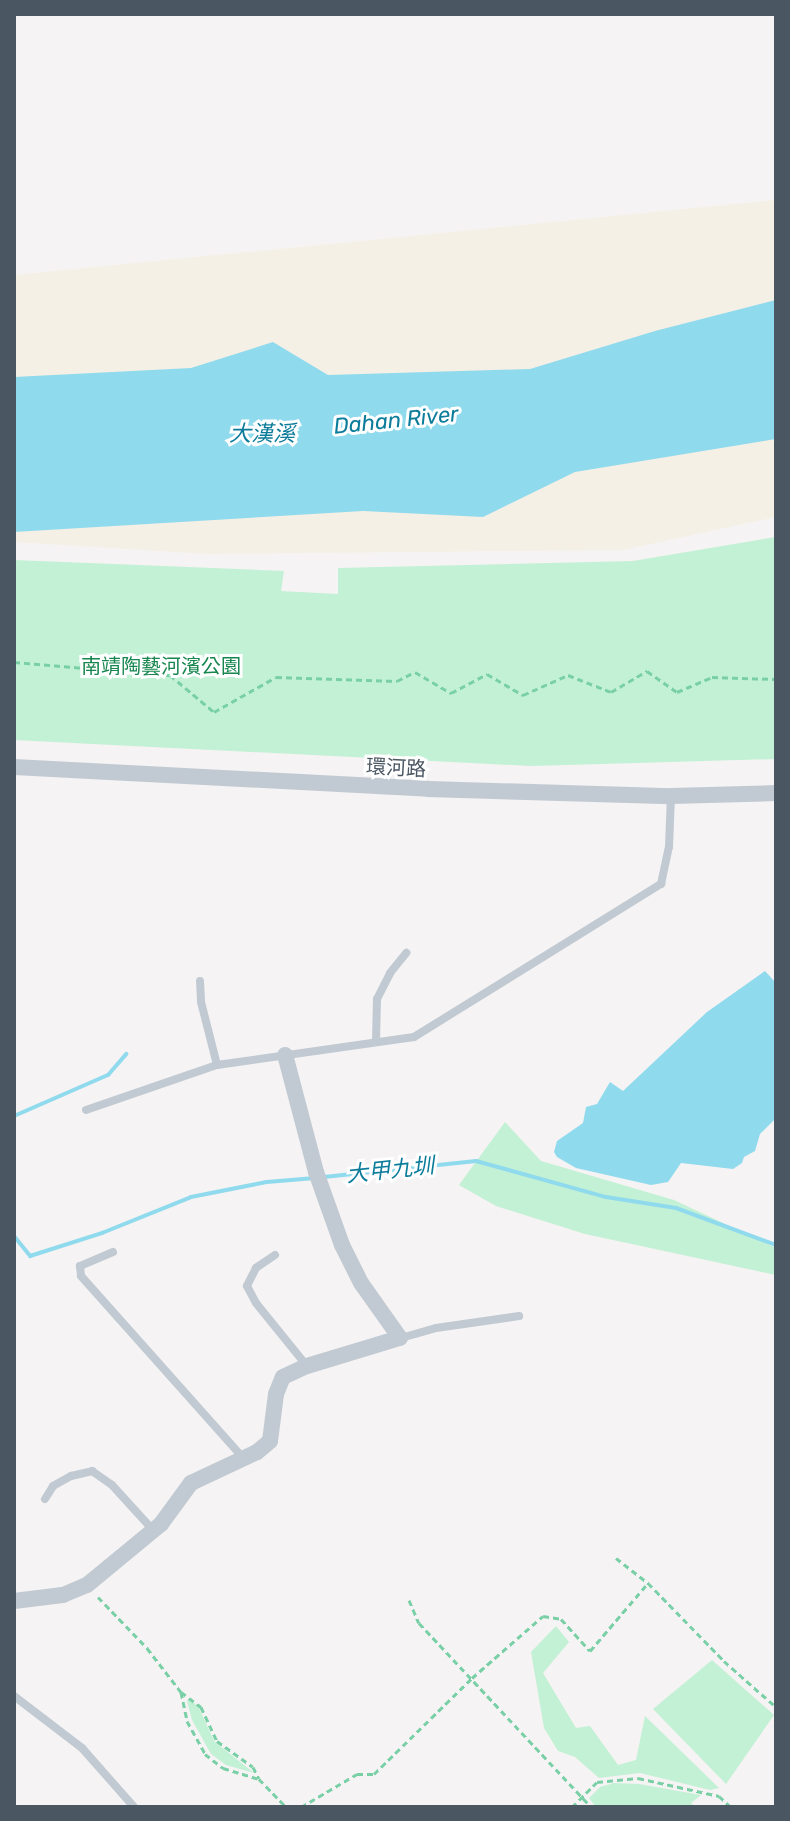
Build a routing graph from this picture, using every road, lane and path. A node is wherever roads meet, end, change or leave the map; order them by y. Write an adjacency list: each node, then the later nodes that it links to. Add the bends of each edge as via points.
1 (14, 662): 2 (path, via 170,675 214,712 276,677 397,681 415,672 451,693 487,674 523,695 568,675 611,692 647,671 677,692 712,677)
2 (776, 679)
3 (14, 767): 5 (street, 環河路)
4 (776, 793): 5 (street, 環河路)
5 (671, 796): 8 (lane, via 661,884 414,1037)
6 (406, 953): 8 (lane, via 377,999)
7 (200, 981): 10 (lane)
8 (376, 1042): 9 (lane)
9 (285, 1055): 10 (lane); 15 (street, via 318,1177 354,1270)
10 (217, 1065): 11 (lane)
11 (86, 1110)
12 (113, 1252): 17 (lane, via 80,1266 81,1276)
13 (275, 1255): 16 (lane, via 256,1268 247,1286)
14 (519, 1316): 15 (lane)
15 (400, 1338): 16 (street)
16 (307, 1366): 17 (street, via 283,1377 270,1441)
17 (243, 1458): 19 (street, via 191,1483)
18 (45, 1499): 19 (lane, via 53,1486 92,1471)
19 (154, 1530): 22 (street)
20 (616, 1558): 21 (path)
21 (648, 1583): 25 (path, via 590,1651 561,1619 543,1616); 28 (path)
22 (87, 1585): 24 (street, via 63,1595); 26 (path)
23 (409, 1600): 25 (path, via 419,1623)
24 (14, 1601)
25 (472, 1678): 30 (path); 33 (path, via 374,1774 357,1774)
26 (181, 1692): 29 (path, via 201,1707 217,1741 253,1767); 29 (path, via 187,1721 205,1754 223,1768)
27 (14, 1696): 31 (lane, via 82,1748)
28 (776, 1707)
29 (259, 1779): 32 (path)
30 (581, 1795): 34 (path); 35 (path); 36 (path, via 597,1782 638,1778 719,1796)
31 (134, 1807)
32 (286, 1807)
33 (301, 1807)
34 (572, 1807)
35 (591, 1807)
36 (731, 1807)

